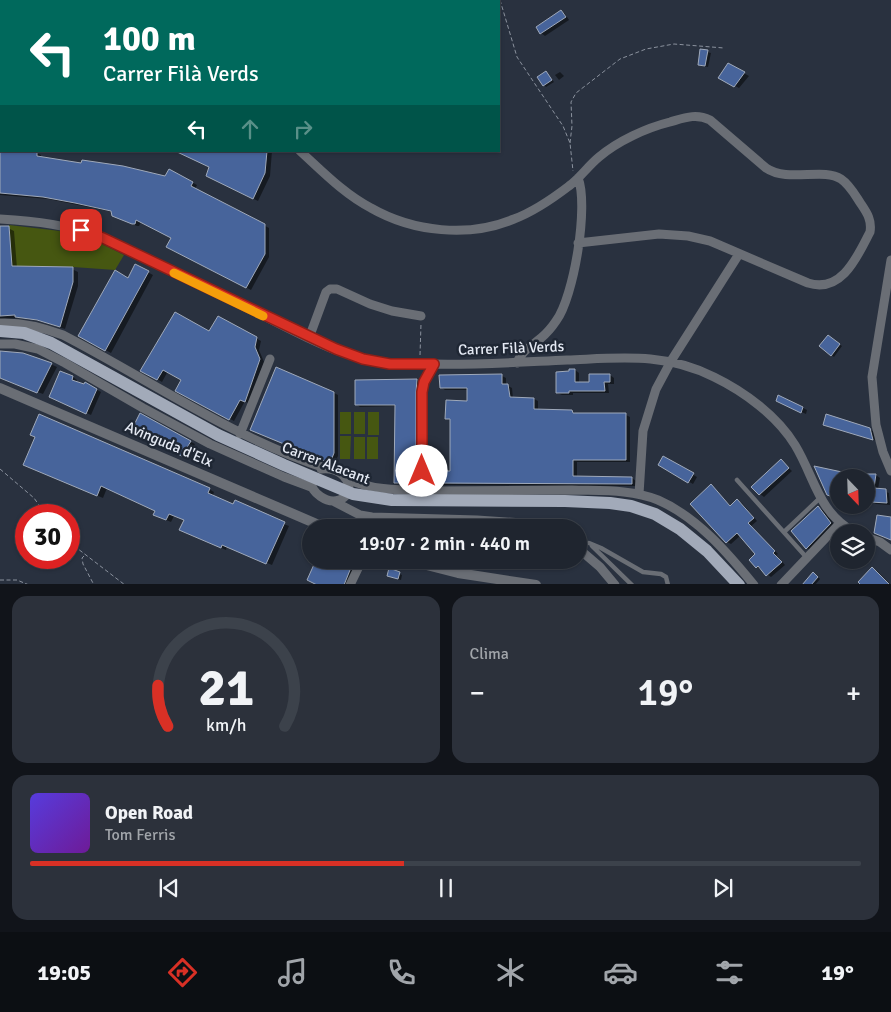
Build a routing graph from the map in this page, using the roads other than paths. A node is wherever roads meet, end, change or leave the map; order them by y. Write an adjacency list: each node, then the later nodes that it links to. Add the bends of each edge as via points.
1 (301, 152): 2 (street, via 370,208 408,223 438,229 477,229 512,220 534,209)
2 (578, 178): 4 (street, via 582,193); 5 (street, via 601,155 630,138 665,123 701,117 710,120 776,174 841,179 871,222 870,232 850,268 837,279 823,284 808,283)
3 (0, 219): 12 (street, Carrer Filà Verds, via 51,223 103,238)
4 (578, 243): 5 (street, via 670,234 710,241); 17 (street, via 563,310 551,328 520,355)
5 (739, 254): 16 (street)
6 (891, 260): 21 (street, via 872,377 876,425)
7 (421, 316): 12 (street, via 392,312 337,288 330,288)
8 (0, 323): 9 (street, Carrer Alacant)
9 (40, 327): 11 (street, Carrer Alacant); 20 (street, Carrer Alacant, via 63,335)
10 (0, 331): 11 (main road, Carrer Alacant)
11 (24, 333): 14 (street); 22 (main road, Carrer Alacant, via 58,346 218,435)
12 (309, 338): 18 (street, Carrer Filà Verds, via 363,359 390,364)
13 (0, 344): 14 (street, Carrer Alacant)
14 (34, 348): 22 (street, Carrer Alacant, via 210,444 284,477)
15 (270, 359): 20 (street)
16 (671, 361): 17 (street, Carrer Filà Verds, via 637,357); 26 (street, via 656,389 646,419); 27 (street, Carrer Filà Verds, via 714,377 755,402 776,420 795,446)
17 (517, 362): 18 (street, Carrer Filà Verds)
18 (434, 364): 25 (street, via 422,392)
19 (0, 388): 29 (street, Avinguda d'Elx)
20 (240, 434): 22 (street, Carrer Alacant, via 295,458)
21 (891, 471)
22 (316, 476): 24 (main road, Carrer Alacant); 28 (street, via 318,495)
23 (737, 480): 32 (lane)
24 (346, 487): 25 (street, Carrer Alacant, via 355,483); 28 (street); 44 (main road, Carrer Alacant, via 363,496 392,500 589,502 631,506 656,514 680,528)
25 (422, 490): 26 (street, Carrer Alacant, via 585,490)
26 (639, 494): 45 (street, Carrer Alacant, via 668,505 694,522)
27 (820, 498): 31 (street, Carrer Filà Verds); 32 (lane)
28 (334, 501): 30 (street, via 372,517)
29 (305, 519)
30 (442, 519)
31 (840, 523): 36 (street)
32 (784, 532): 36 (lane)
33 (875, 540): 34 (street)
34 (891, 550)
35 (587, 556): 41 (street)
36 (807, 558): 46 (street)
37 (358, 569): 39 (street)
38 (448, 569): 40 (street)
39 (350, 584)
40 (536, 584)
41 (615, 584)
42 (632, 584): 43 (lane, via 589,543 643,572 661,574)
43 (668, 584)
44 (739, 584)
45 (754, 584)
46 (781, 584)

